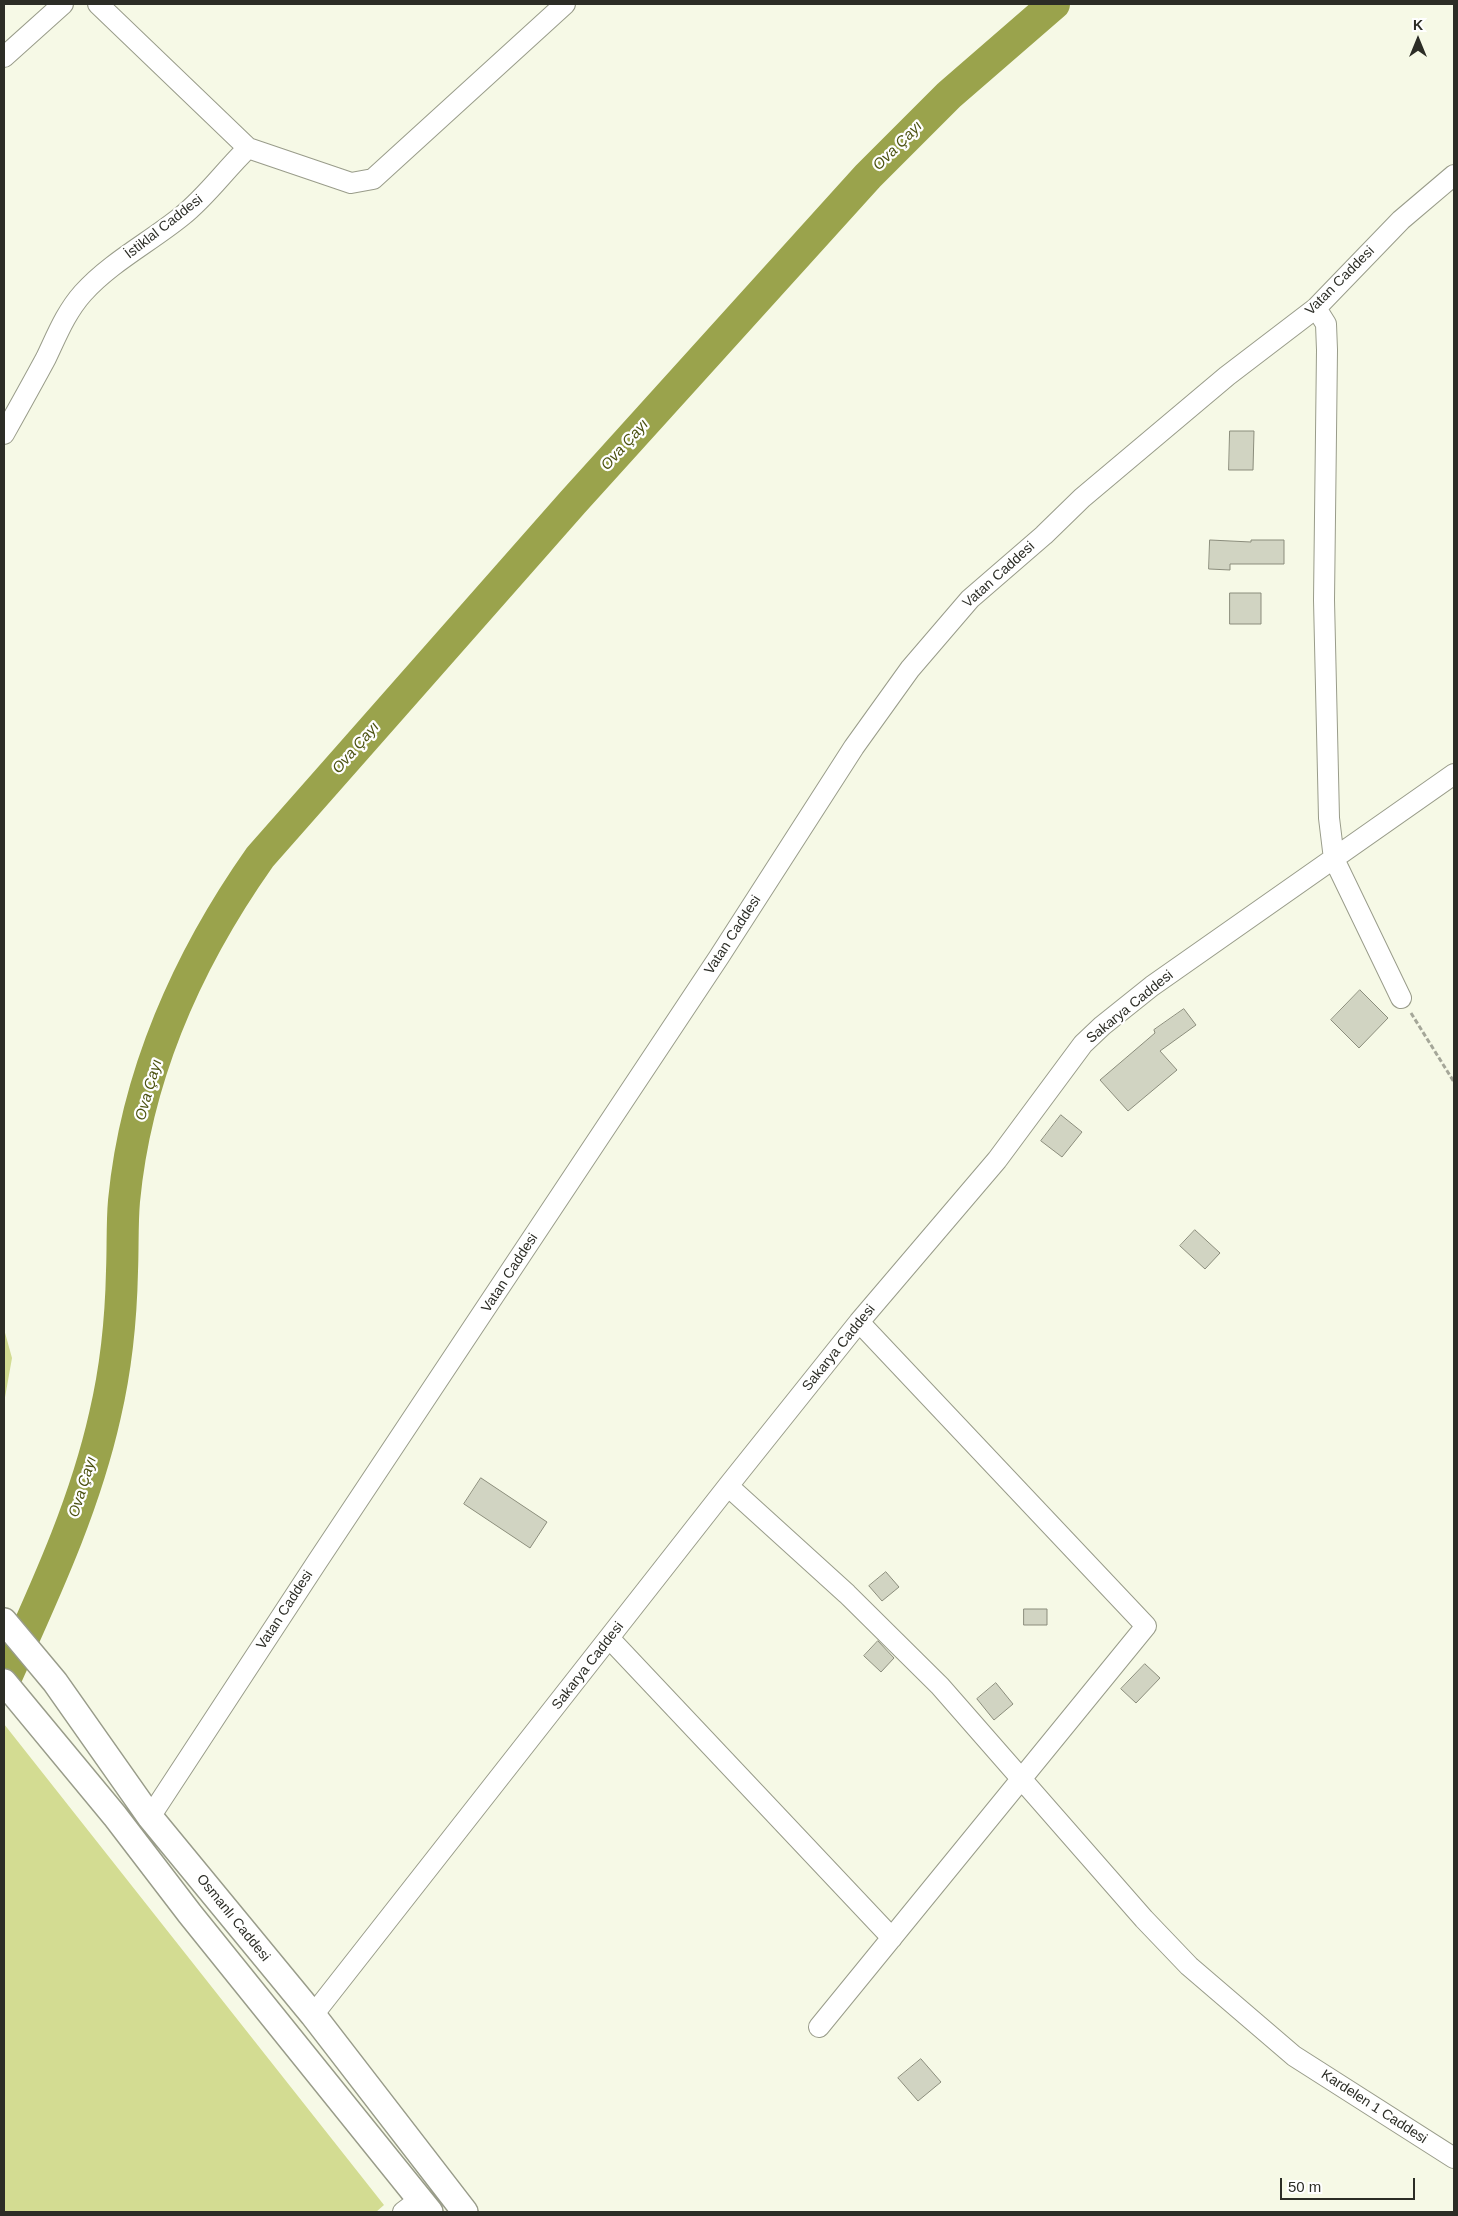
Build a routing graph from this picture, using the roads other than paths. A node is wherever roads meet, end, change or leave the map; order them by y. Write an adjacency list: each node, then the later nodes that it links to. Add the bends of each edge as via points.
1 (63, 4): 4 (street)
2 (98, 4): 5 (street)
3 (564, 4): 5 (street, via 373,179 351,183)
4 (4, 57)
5 (248, 148): 8 (street, İstiklal Caddesi, via 183,216 116,264 84,292 66,314)
6 (1454, 175): 7 (street, Vatan Caddesi, via 1401,220)
7 (1316, 308): 10 (street, via 1326,324 1327,350 1324,600 1329,818); 18 (street, Vatan Caddesi, via 1227,376 1082,498 970,599 910,669 854,747 719,957)
8 (4, 434)
9 (1454, 774): 10 (street, Sakarya Caddesi)
10 (1334, 859): 11 (street); 12 (street, Sakarya Caddesi, via 1152,986 1089,1038 997,1160)
11 (1401, 998)
12 (859, 1322): 13 (street, Sakarya Caddesi); 17 (street, via 1146,1626)
13 (728, 1486): 15 (street, Sakarya Caddesi); 17 (street, Kardelen 1 Caddesi, via 847,1594 940,1686)
14 (4, 1621): 18 (main road, Osmanlı Caddesi, via 55,1682)
15 (609, 1638): 19 (street); 20 (street, Sakarya Caddesi)
16 (4, 1682): 23 (main road, via 114,1816)
17 (1022, 1779): 19 (street); 22 (street, Kardelen 1 Caddesi, via 1189,1966 1294,2056)
18 (150, 1817): 20 (main road, Osmanlı Caddesi)
19 (892, 1938): 21 (street)
20 (313, 2015): 24 (main road, Osmanlı Caddesi)
21 (819, 2027)
22 (1454, 2158)
23 (417, 2208)
24 (465, 2212)

